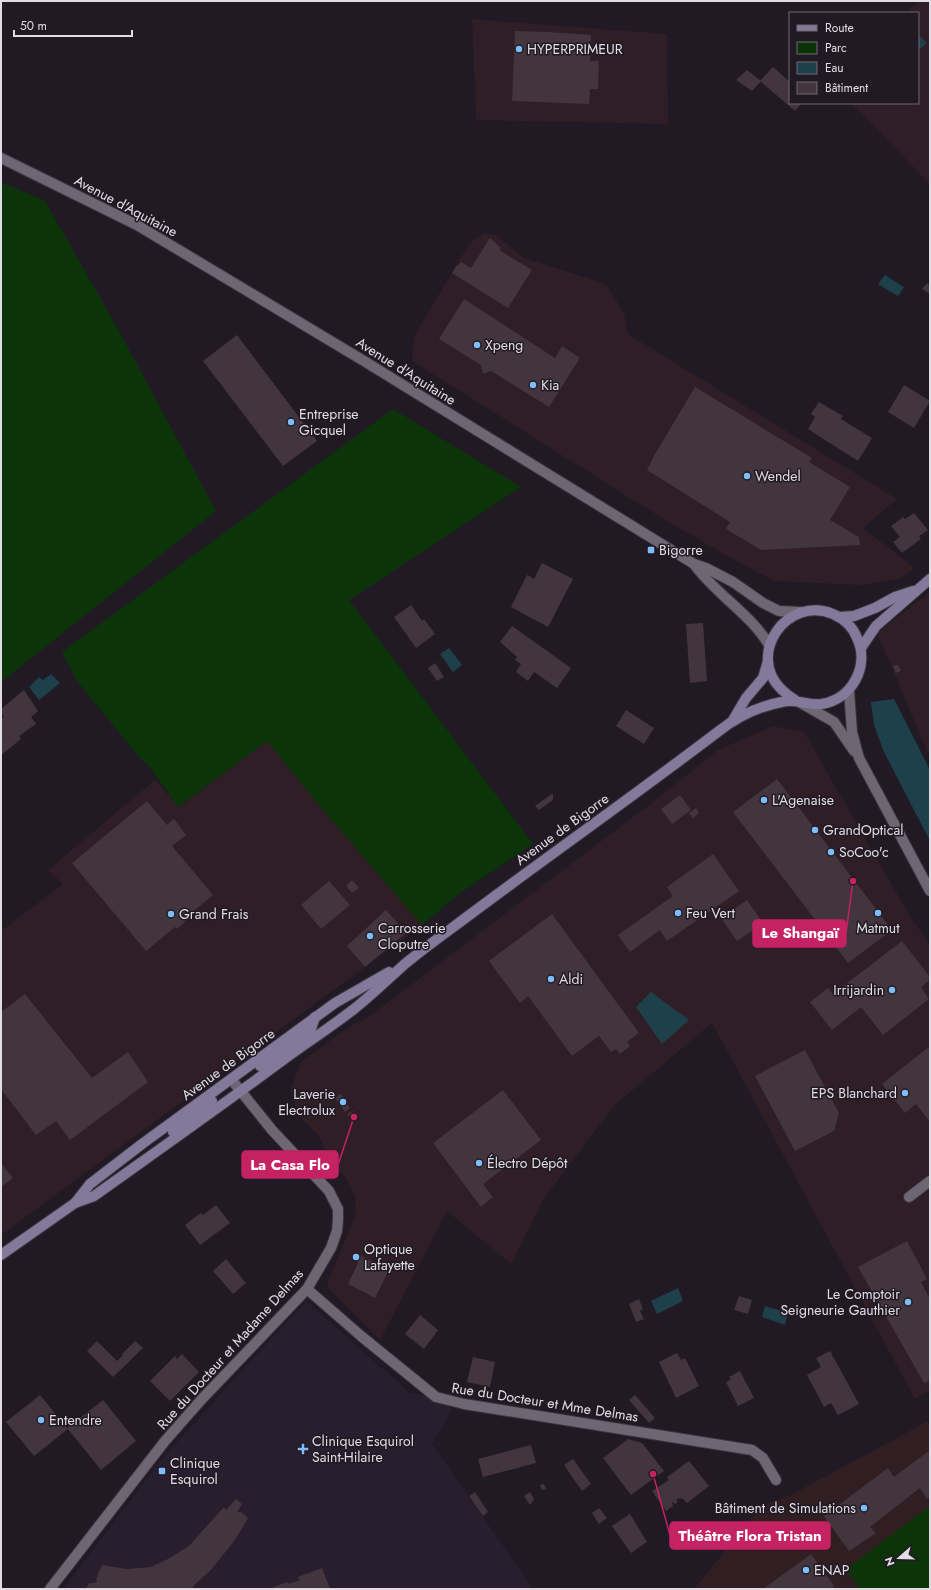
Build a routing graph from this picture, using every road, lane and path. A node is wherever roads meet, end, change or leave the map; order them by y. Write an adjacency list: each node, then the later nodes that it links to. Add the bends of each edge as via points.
1 (1, 158): 2 (street, Avenue d'Aquitaine, via 137,225)
2 (694, 564): 5 (street, via 733,582 762,603 779,611); 7 (street, Avenue d'Aquitaine, via 701,575 749,619)
3 (930, 579): 4 (main road)
4 (915, 590): 6 (main road, via 854,616); 8 (main road, via 876,626)
5 (800, 612): 6 (main road, via 814,610); 7 (main road, via 786,620 776,631)
6 (839, 617): 8 (main road, via 857,636)
7 (769, 645): 9 (main road)
8 (861, 648): 10 (main road, via 862,663 858,677)
9 (768, 661): 11 (main road, via 772,675 780,688); 12 (main road, Avenue de Bigorre, via 763,678 746,698)
10 (849, 690): 11 (main road, via 831,702 809,704); 13 (street, via 852,732)
11 (796, 701): 12 (main road, Avenue de Bigorre, via 781,702); 13 (street, via 834,722)
12 (733, 720): 15 (main road, Avenue de Bigorre)
13 (859, 758): 14 (street)
14 (930, 891)
15 (408, 961): 16 (main road, Avenue de Bigorre); 17 (main road, Avenue de Bigorre, via 356,1007)
16 (315, 1017): 17 (main road, via 311,1030); 20 (main road, Avenue de Bigorre, via 90,1184)
17 (238, 1088): 20 (main road, Avenue de Bigorre, via 94,1196); 22 (street, Rue du Docteur et Madame Delmas, via 272,1130 329,1191 336,1203 337,1231 331,1248)
18 (930, 1181): 19 (street)
19 (909, 1197)
20 (75, 1203): 21 (main road, Avenue de Bigorre)
21 (1, 1255)
22 (307, 1290): 23 (street, Rue du Docteur et Mme Delmas, via 436,1397 464,1404 752,1450 763,1458); 24 (street, Rue du Docteur et Madame Delmas, via 165,1441)
23 (776, 1480)
24 (50, 1589)

